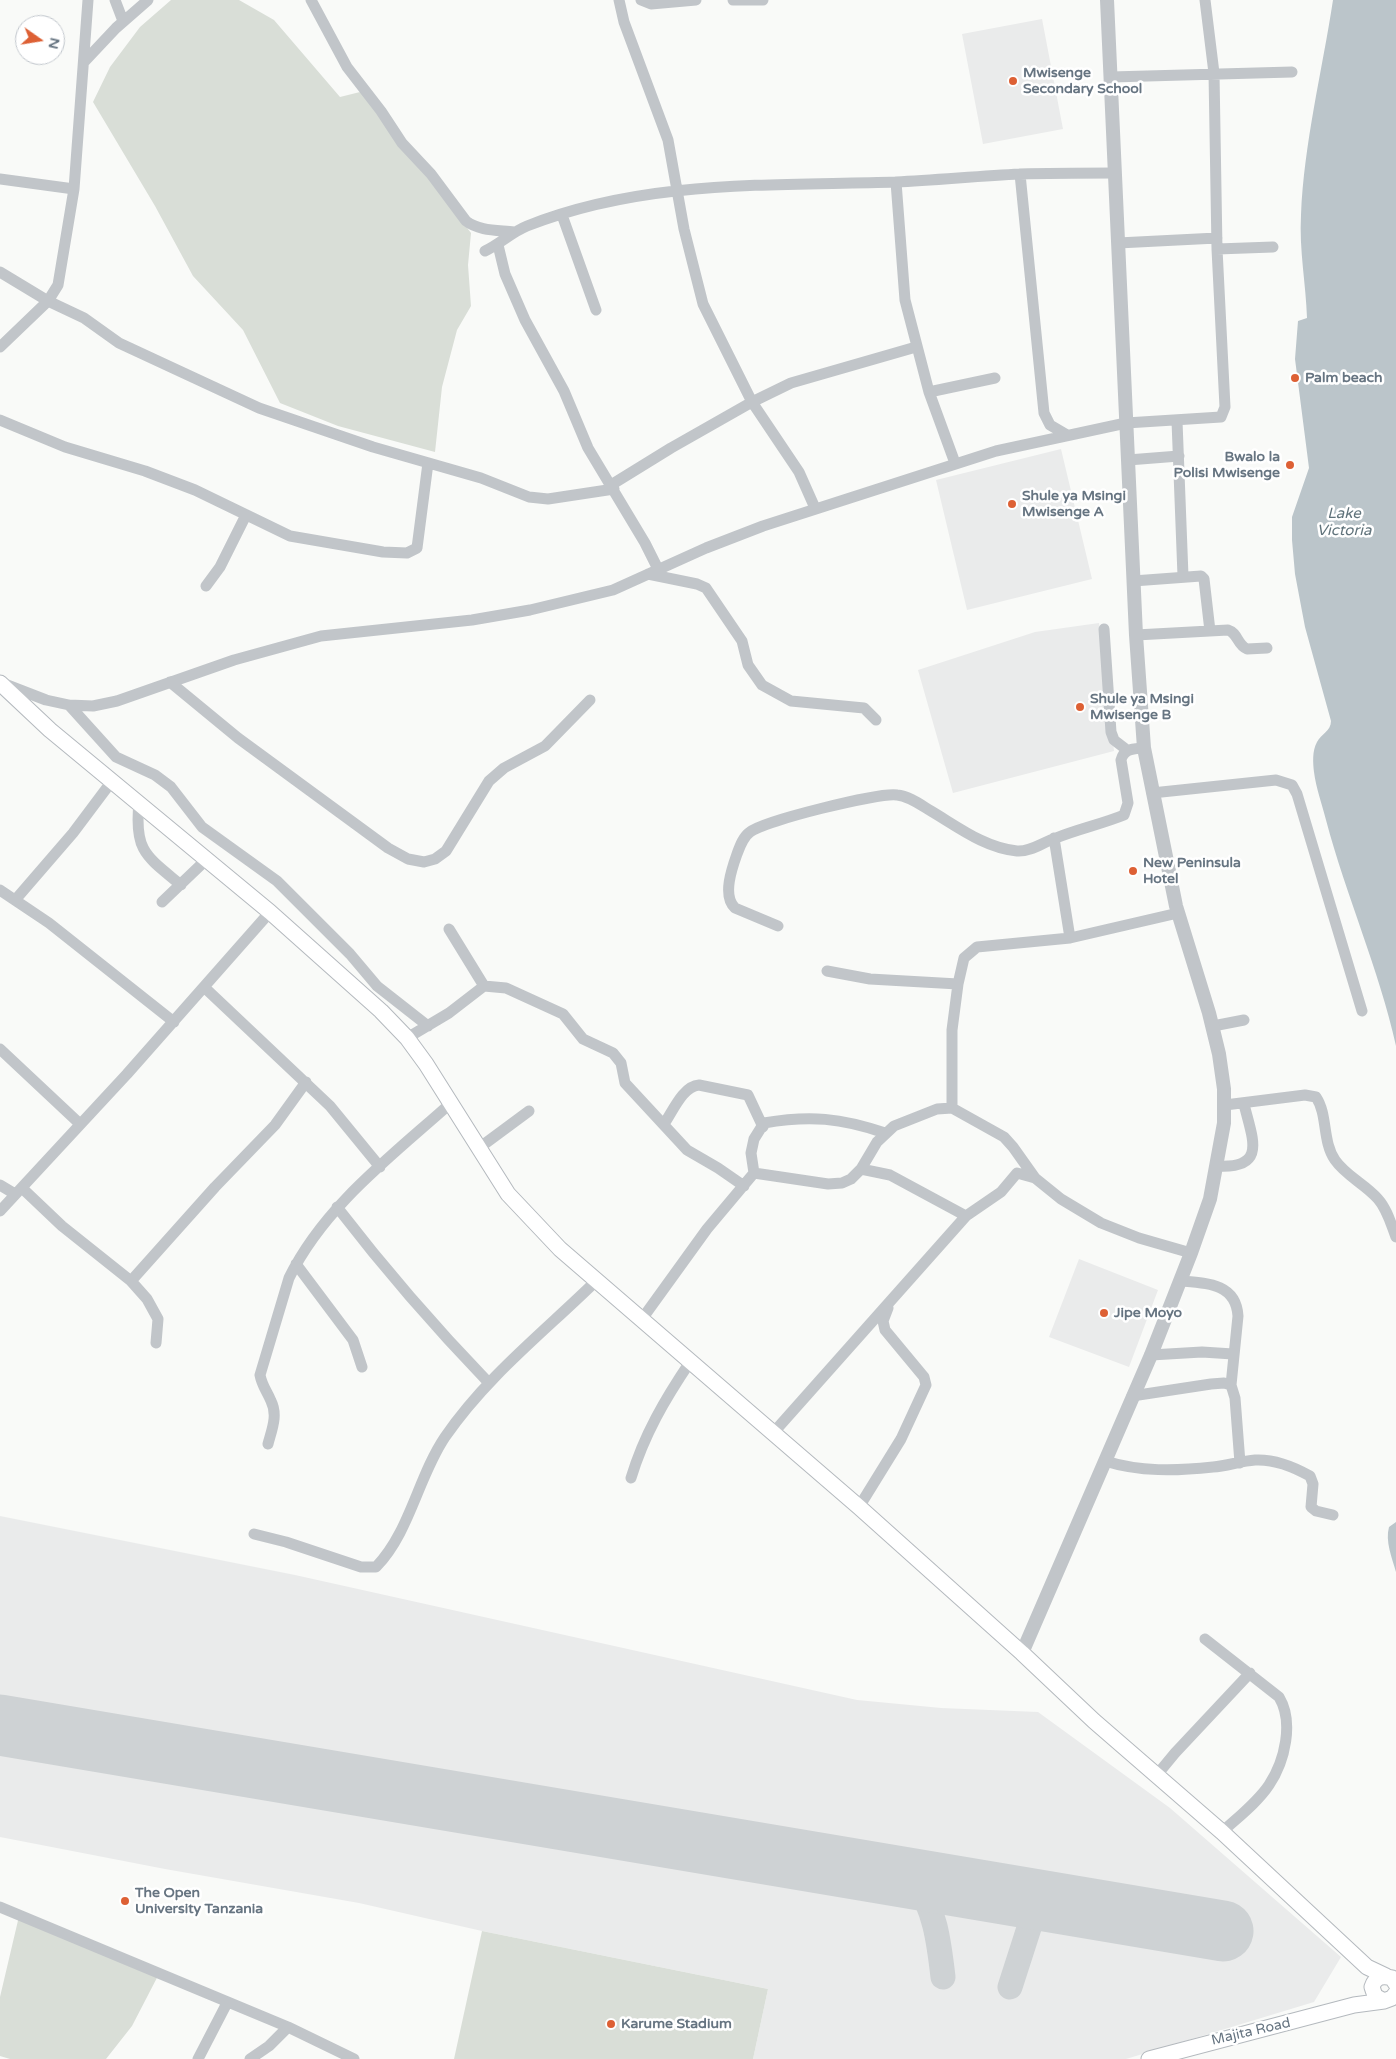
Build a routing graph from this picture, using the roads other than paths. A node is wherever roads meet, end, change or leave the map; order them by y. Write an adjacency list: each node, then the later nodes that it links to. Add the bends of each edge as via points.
1 (88, 0): 13 (street)
2 (115, 0): 12 (street)
3 (148, 0): 12 (street)
4 (311, 0): 24 (street, via 347,67 402,143 431,174 466,221 472,226)
5 (619, 0): 22 (street, via 624,22 664,126)
6 (641, 0): 7 (street, via 651,4)
7 (696, 0)
8 (733, 0): 9 (street)
9 (763, 0)
10 (1107, 0): 16 (street)
11 (1205, 0): 15 (street)
12 (123, 21): 13 (street)
13 (84, 62): 21 (street)
14 (1292, 72): 15 (street)
15 (1214, 73): 16 (street); 26 (street)
16 (1110, 77): 17 (street)
17 (1115, 173): 18 (street); 25 (street)
18 (1020, 174): 20 (street); 41 (street, via 1044,413 1050,425)
19 (0, 179): 21 (street)
20 (896, 182): 22 (street, via 742,184); 34 (street, via 905,300)
21 (74, 189): 31 (street, via 61,274)
22 (678, 191): 23 (street, via 590,205); 37 (street, via 703,304)
23 (562, 216): 24 (street); 32 (street)
24 (514, 232): 27 (street)
25 (1118, 243): 26 (street); 40 (street)
26 (1217, 243): 28 (street); 39 (street, via 1224,410 1218,418)
27 (498, 245): 29 (street); 46 (street, via 514,298 564,391 588,448)
28 (1273, 247)
29 (485, 251)
30 (0, 272): 31 (street)
31 (48, 301): 33 (street); 44 (street, via 84,318 119,343 259,408)
32 (596, 310)
33 (0, 347)
34 (916, 347): 36 (street); 37 (street, via 791,383)
35 (995, 378): 36 (street)
36 (929, 392): 45 (street)
37 (752, 402): 46 (street, via 658,455); 47 (street, via 799,472)
38 (0, 420): 48 (street, via 66,447 145,471)
39 (1177, 421): 40 (street); 42 (street)
40 (1126, 423): 41 (street); 43 (street)
41 (1067, 435): 45 (street)
42 (1179, 456): 43 (street); 50 (street)
43 (1128, 460): 51 (street)
44 (428, 463): 46 (street, via 481,478 529,497 548,499); 48 (street, via 420,539 414,551 383,552 305,540 275,531)
45 (955, 464): 47 (street)
46 (612, 487): 49 (street, via 646,542)
47 (815, 508): 49 (street, via 706,548)
48 (246, 515): 52 (street, via 220,567)
49 (653, 572): 57 (street, via 613,590 530,610 416,628 321,636); 61 (street, via 706,588 742,641 754,676 779,696 807,704 862,708)
50 (1183, 576): 51 (street); 54 (street, via 1196,575 1204,579)
51 (1133, 581): 55 (street)
52 (206, 586)
53 (1104, 629): 63 (street, via 1112,732 1114,740)
54 (1210, 631): 55 (street); 56 (street, via 1232,632 1243,648)
55 (1136, 635): 62 (street)
56 (1268, 648)
57 (170, 682): 59 (street, via 238,738 360,828 408,859 424,862 446,851 489,781 504,768 545,746); 60 (street, via 117,701 93,706)
58 (0, 683): 60 (street); 64 (main road)
59 (590, 700)
60 (69, 705): 85 (street, via 116,756 155,775 171,787 202,827 277,882 350,954 377,986)
61 (876, 720)
62 (1144, 748): 63 (street); 65 (street)
63 (1127, 750): 67 (street, via 1121,760 1128,803 1124,815)
64 (112, 782): 66 (main road); 71 (street)
65 (1152, 793): 74 (street); 82 (street, via 1265,780 1292,785 1298,794)
66 (139, 803): 68 (main road); 69 (street, via 136,826 141,847 150,859)
67 (1054, 838): 75 (street, via 1034,848 1006,849 981,841 923,806 897,795 859,800 765,824 750,832 741,843 734,864 730,904); 77 (street)
68 (207, 859): 69 (street); 73 (main road)
69 (181, 885): 72 (street)
70 (0, 890): 71 (street)
71 (16, 899): 84 (street, via 100,961)
72 (162, 902)
73 (270, 912): 81 (street); 87 (main road)
74 (1178, 912): 77 (street); 86 (street)
75 (778, 926)
76 (448, 929): 80 (street)
77 (1070, 938): 79 (street, via 977,947 964,958)
78 (826, 971): 79 (street, via 870,979)
79 (958, 984): 93 (street, via 952,1030)
80 (484, 986): 85 (street); 96 (street, via 506,988 562,1014 583,1039 618,1059 625,1084)
81 (204, 987): 84 (street); 89 (street)
82 (1362, 1011)
83 (1244, 1020): 86 (street)
84 (174, 1022): 95 (street)
85 (428, 1026): 87 (street)
86 (1213, 1026): 92 (street)
87 (407, 1038): 90 (main road)
88 (0, 1049): 95 (street)
89 (306, 1082): 101 (street); 114 (street, via 275,1125)
90 (452, 1102): 99 (main road); 101 (street)
91 (1244, 1104): 92 (street); 100 (street, via 1253,1145 1251,1156 1248,1162 1239,1166); 111 (street, via 1305,1095 1316,1097 1334,1159 1379,1200)
92 (1225, 1105): 100 (street)
93 (952, 1108): 98 (street, via 937,1109 906,1120); 104 (street, via 1004,1138)
94 (529, 1111): 99 (street)
95 (80, 1124): 107 (street)
96 (664, 1124): 97 (street, via 686,1091 692,1086 699,1086 748,1095); 106 (street, via 687,1150)
97 (764, 1127): 98 (street, via 764,1123 822,1118); 103 (street, via 754,1139 751,1153)
98 (885, 1133): 102 (street)
99 (478, 1148): 115 (main road, via 508,1194)
100 (1218, 1166): 112 (street)
101 (380, 1167): 108 (street)
102 (861, 1169): 103 (street, via 851,1179 828,1184); 110 (street, via 890,1175)
103 (754, 1173): 106 (street)
104 (1035, 1178): 110 (street, via 1016,1173 1001,1192); 112 (street, via 1061,1199 1101,1223)
105 (0, 1186): 107 (street)
106 (744, 1186): 118 (street, via 707,1230)
107 (19, 1191): 109 (street); 114 (street)
108 (337, 1207): 113 (street); 124 (street, via 414,1301)
109 (0, 1211)
110 (966, 1216): 117 (street)
111 (1396, 1237)
112 (1191, 1253): 116 (street)
113 (296, 1264): 123 (street, via 353,1340); 128 (street, via 260,1376 262,1388 274,1409)
114 (131, 1281): 119 (street, via 148,1299 158,1319)
115 (596, 1281): 118 (main road); 124 (street)
116 (1180, 1281): 120 (street, via 1220,1286 1232,1297 1238,1316); 121 (street)
117 (891, 1302): 127 (street); 132 (street, via 883,1326 924,1377 926,1385 901,1440)
118 (642, 1319): 122 (main road)
119 (156, 1343)
120 (1233, 1354): 121 (street); 125 (street)
121 (1151, 1355): 126 (street)
122 (690, 1362): 127 (main road); 131 (street, via 648,1429)
123 (362, 1367)
124 (488, 1382): 134 (street, via 432,1458 388,1554 376,1567 361,1567)
125 (1231, 1385): 126 (street, via 1211,1384); 130 (street)
126 (1132, 1396): 129 (street)
127 (774, 1432): 132 (main road)
128 (268, 1444)
129 (1105, 1460): 130 (street, via 1124,1467 1170,1470); 136 (street)
130 (1240, 1463): 133 (street, via 1255,1460 1274,1463 1310,1476 1313,1484 1311,1507)
131 (631, 1478)
132 (859, 1507): 136 (main road)
133 (1333, 1515)
134 (254, 1534)
135 (1205, 1639): 137 (street)
136 (1022, 1653): 138 (main road)
137 (1250, 1673): 138 (street); 139 (street, via 1279,1696 1288,1724 1278,1768 1268,1786)
138 (1156, 1776): 139 (main road)
139 (1222, 1832): 141 (main road)
140 (0, 1907): 142 (street)
141 (1388, 1990): 147 (main road, Majita Road, via 1354,2006)
142 (227, 2003): 143 (street); 144 (street)
143 (288, 2027): 145 (street); 146 (street)
144 (198, 2059)
145 (250, 2059)
146 (354, 2059)
147 (1149, 2059)

